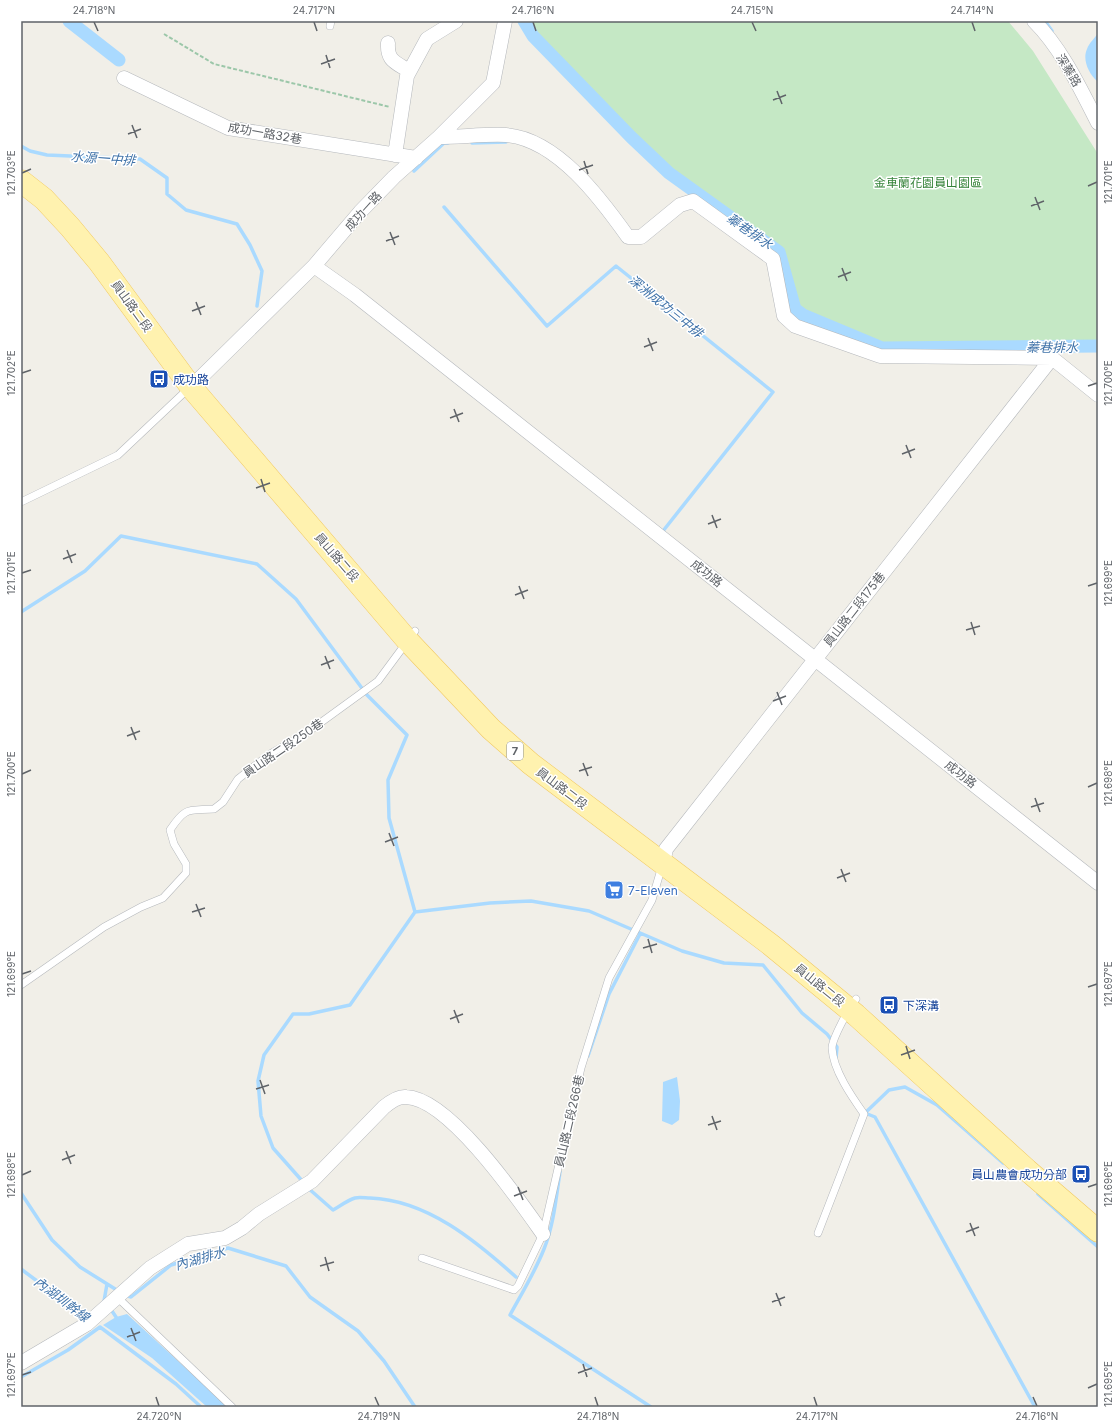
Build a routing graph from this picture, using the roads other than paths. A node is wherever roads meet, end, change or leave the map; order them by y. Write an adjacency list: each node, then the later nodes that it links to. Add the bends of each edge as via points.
1 (456, 21): 5 (street, via 427,39)
2 (505, 21): 8 (street, 成功一路, via 494,83)
3 (1034, 21): 7 (street, 深蓁路, via 1048,35)
4 (388, 43): 5 (street, via 390,60)
5 (409, 71): 9 (street, via 406,76)
6 (124, 78): 9 (street, 成功一路32巷, via 228,128)
7 (1098, 123)
8 (439, 137): 10 (street, 成功一路); 14 (street, via 507,135 539,145 574,170 604,203 628,237 641,237 680,205 693,201 773,259 784,316 795,326 880,356)
9 (395, 155): 10 (street, 成功一路32巷)
10 (416, 158): 13 (street, 成功一路, via 360,212)
11 (21, 169): 15 (main road, 員山路二段 / 7, via 49,189 108,254)
12 (21, 182): 15 (main road, 員山路二段 / 7, via 44,199 99,262)
13 (314, 266): 15 (street, 成功一路); 19 (street, 成功路, via 355,295)
14 (1052, 358): 16 (street); 19 (street, 員山路二段175巷)
15 (195, 382): 17 (lane, via 118,455); 18 (main road, 員山路二段 / 7)
16 (1098, 395)
17 (21, 502)
18 (411, 635): 20 (main road, 員山路二段 / 7, via 527,746); 22 (lane, 員山路二段250巷, via 378,681 360,696 270,754 238,779 223,802 214,809 189,810 180,815 170,830 174,844 186,864 186,873 163,898 104,927)
19 (815, 658): 20 (street, 員山路二段175巷); 21 (street, 成功路)
20 (665, 856): 23 (main road, 員山路二段 / 7, via 779,934); 27 (lane, 員山路二段266巷, via 652,900 609,978 581,1068)
21 (1098, 883)
22 (21, 985)
23 (852, 1004): 24 (main road, 員山路二段 / 7); 25 (main road, 員山路二段 / 7, via 1027,1170); 26 (lane, via 832,1047 840,1075 864,1114)
24 (1098, 1217)
25 (1098, 1231)
26 (818, 1233)
27 (543, 1234): 28 (lane, 員山路二段266巷, via 514,1290); 29 (street, via 482,1153 453,1123 422,1101 405,1097 395,1099 384,1106 312,1181 225,1238 188,1244 150,1268)
28 (422, 1258)
29 (120, 1294): 30 (street, via 87,1324); 31 (lane)
30 (21, 1363)
31 (232, 1407)

